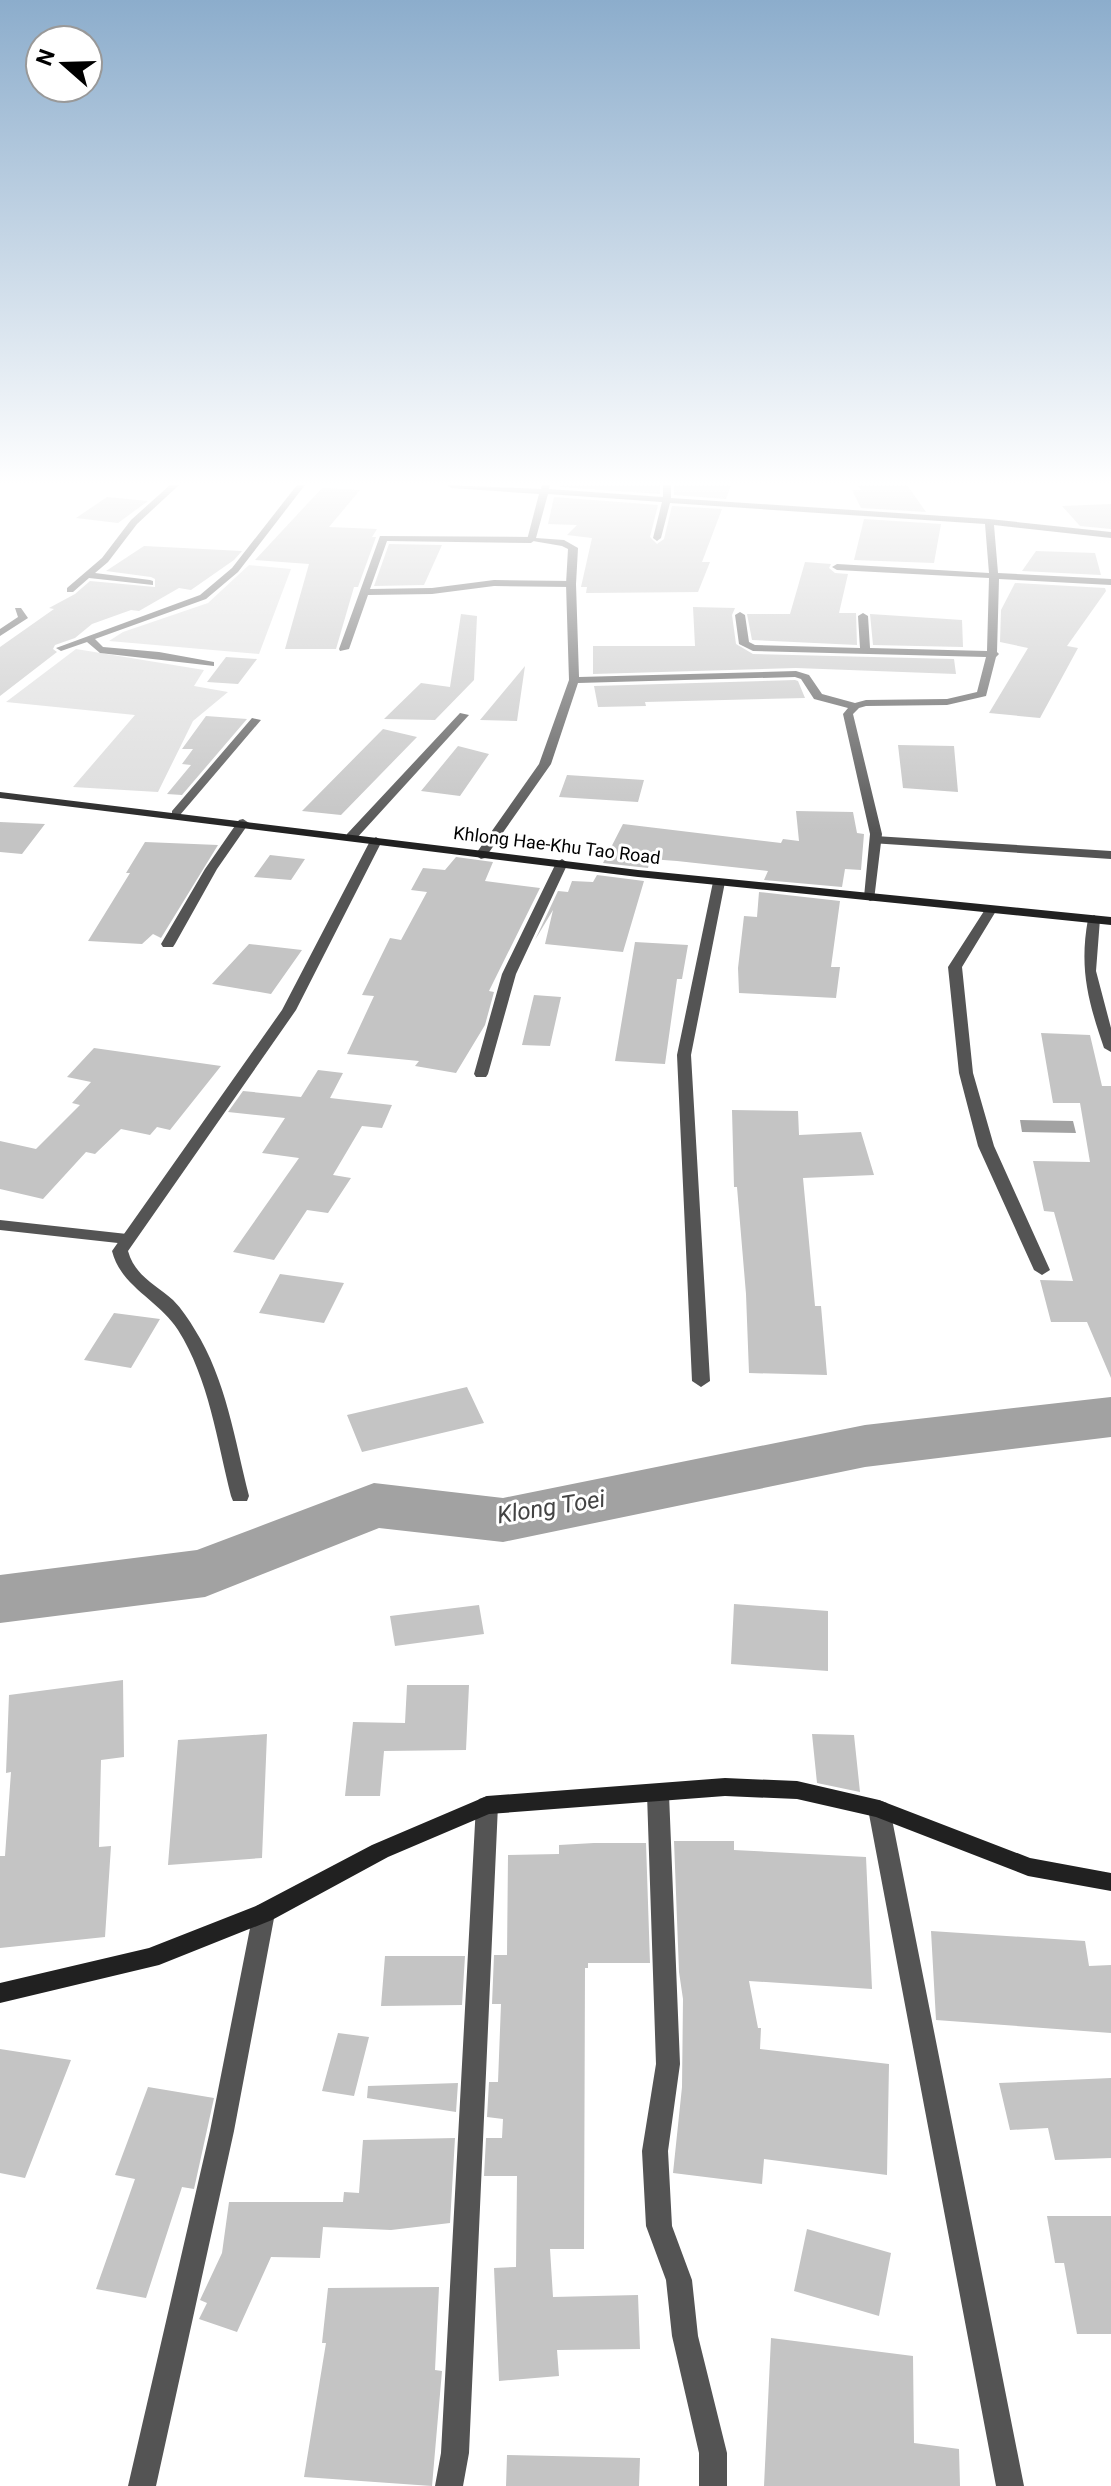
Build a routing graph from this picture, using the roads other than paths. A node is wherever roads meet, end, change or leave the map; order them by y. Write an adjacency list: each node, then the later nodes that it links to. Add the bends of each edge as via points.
1 (192, 601): 9 (street)
2 (360, 601): 11 (street)
3 (572, 601): 15 (street)
4 (995, 601): 13 (street)
5 (18, 610): 8 (street, via 23,618)
6 (740, 615): 12 (street, via 747,647)
7 (863, 616): 12 (street)
8 (0, 633)
9 (89, 639): 10 (street); 14 (street, via 100,650)
10 (61, 648)
11 (344, 649)
12 (865, 651): 13 (street)
13 (994, 654): 16 (street, via 982,694 947,702)
14 (210, 664)
15 (574, 680): 16 (street, via 796,674 805,677 815,697); 25 (street, via 545,764)
16 (855, 706): 23 (street, via 848,714)
17 (464, 715): 22 (street)
18 (256, 720): 20 (street)
19 (0, 795): 20 (street, Khlong Hae-Khu Tao Road)
20 (176, 813): 21 (street, Khlong Hae-Khu Tao Road)
21 (243, 823): 22 (street, Khlong Hae-Khu Tao Road); 33 (street)
22 (351, 837): 24 (street, Khlong Hae-Khu Tao Road)
23 (875, 840): 26 (street); 29 (street)
24 (376, 841): 25 (street, Khlong Hae-Khu Tao Road); 37 (street, via 289,1010)
25 (481, 855): 27 (street, Khlong Hae-Khu Tao Road)
26 (1111, 855)
27 (562, 863): 28 (street, Khlong Hae-Khu Tao Road); 35 (street, via 509,974)
28 (719, 882): 29 (street, Khlong Hae-Khu Tao Road); 39 (street, via 684,1055)
29 (870, 897): 30 (street, Khlong Hae-Khu Tao Road)
30 (990, 911): 31 (street, Khlong Hae-Khu Tao Road); 38 (street, via 955,967 966,1073 986,1146)
31 (1094, 919): 32 (street, Khlong Hae-Khu Tao Road); 34 (street, via 1087,954 1089,984)
32 (1111, 921)
33 (168, 944)
34 (1111, 1048)
35 (481, 1074)
36 (0, 1225): 37 (street)
37 (127, 1239): 40 (street, via 120,1251 127,1273 175,1312 194,1344)
38 (1042, 1270)
39 (701, 1381)
40 (240, 1496)
41 (658, 1794): 42 (street); 43 (street, via 725,1787 797,1790); 49 (street, via 668,2064 655,2151 659,2226 679,2280 685,2336 713,2453)
42 (487, 1805): 45 (street, via 380,1851); 48 (street, via 455,2453)
43 (879, 1809): 44 (street, via 1028,1867); 50 (street)
44 (1111, 1882)
45 (264, 1913): 46 (street, via 151,1958); 47 (street, via 222,2131)
46 (0, 1993)
47 (142, 2486)
48 (449, 2486)
49 (713, 2486)
50 (1010, 2486)

